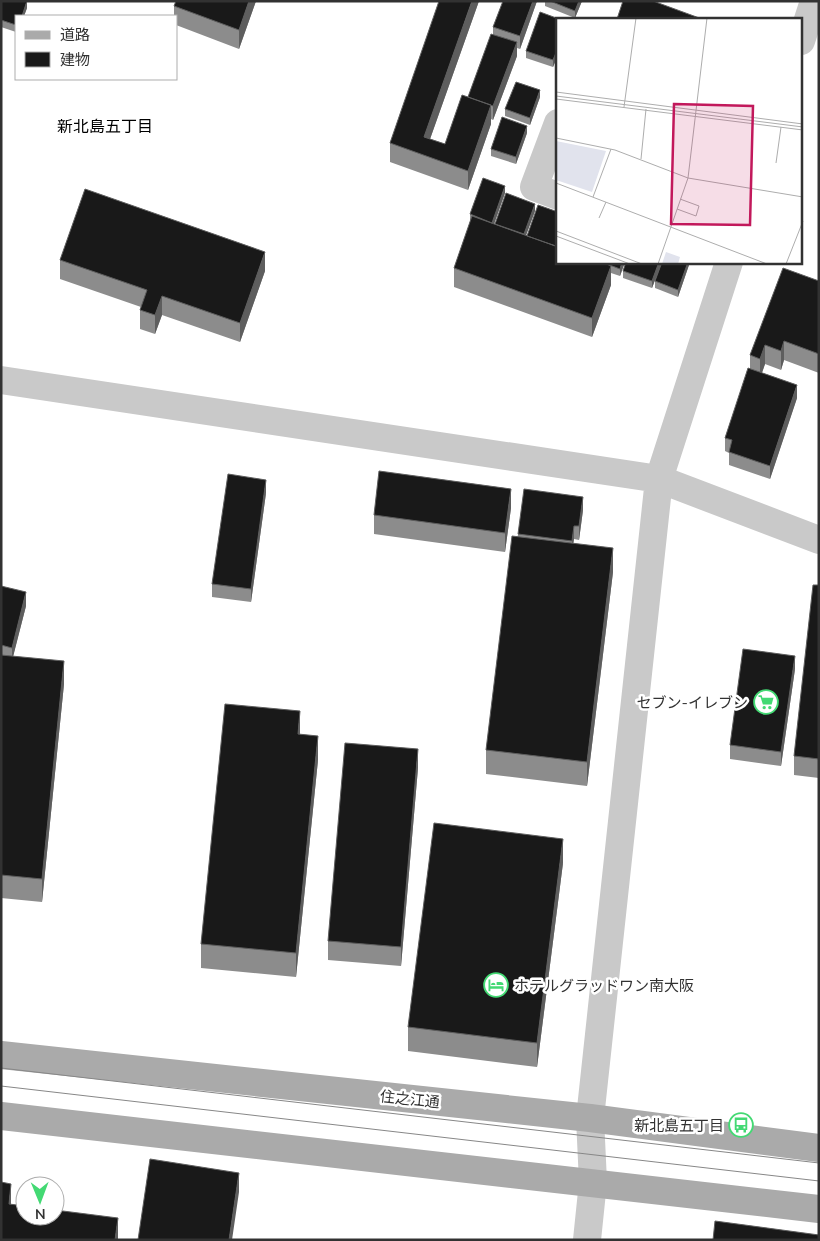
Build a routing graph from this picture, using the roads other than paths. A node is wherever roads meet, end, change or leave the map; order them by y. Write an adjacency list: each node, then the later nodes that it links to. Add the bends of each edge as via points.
1 (814, 1): 2 (street)
2 (802, 38)
3 (556, 129): 4 (street, via 534,187)
4 (556, 195)
5 (728, 264): 7 (street)
6 (1, 380): 7 (street)
7 (658, 480): 8 (street); 11 (street)
8 (819, 540)
9 (1, 1055): 11 (main road, 住之江通)
10 (1, 1116): 13 (main road)
11 (590, 1118): 12 (main road, 住之江通); 13 (street)
12 (819, 1148)
13 (594, 1182): 14 (main road); 15 (street)
14 (819, 1209)
15 (587, 1240)

